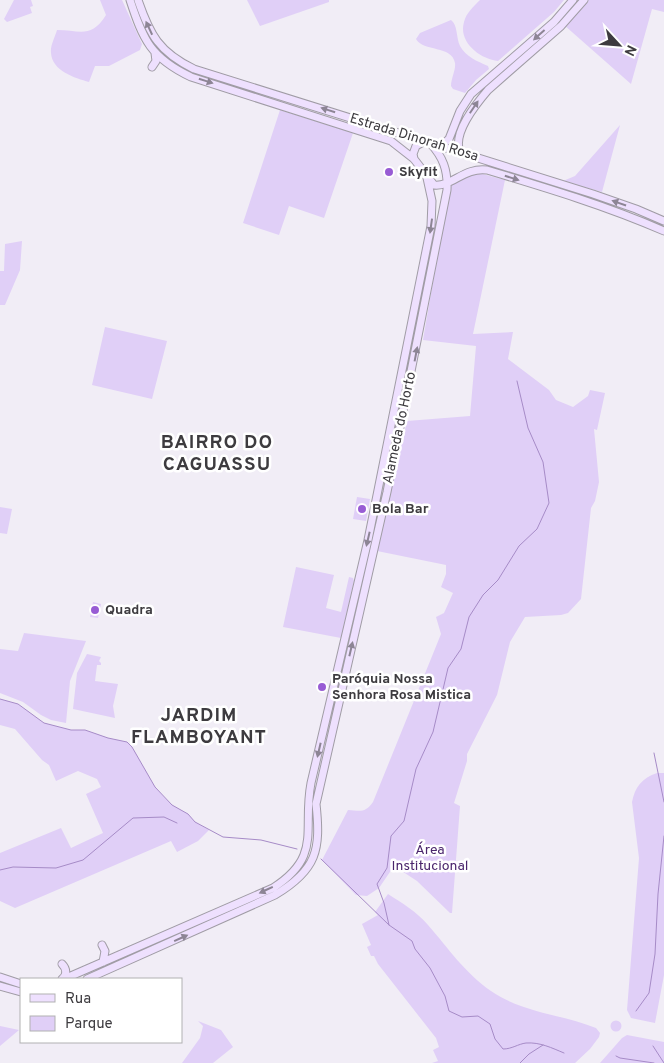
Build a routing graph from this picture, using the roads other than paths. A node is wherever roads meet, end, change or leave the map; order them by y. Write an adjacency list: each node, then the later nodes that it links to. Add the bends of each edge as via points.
1 (130, 0): 5 (main road, Estrada Dinorah Rosa, via 138,24)
2 (138, 0): 7 (main road, Estrada Dinorah Rosa, one-way to 2, via 152,35)
3 (573, 0): 9 (main road, one-way to 9)
4 (584, 0): 9 (main road, via 561,26)
5 (155, 52): 6 (main road, Estrada Dinorah Rosa); 8 (main road, via 156,61)
6 (162, 60): 7 (main road); 13 (main road, Estrada Dinorah Rosa, one-way to 13, via 191,77 382,137 400,146)
7 (181, 63): 10 (main road, Estrada Dinorah Rosa, one-way to 7)
8 (152, 67)
9 (498, 76): 11 (main road, via 471,94 448,139); 12 (main road, one-way to 9, via 458,147 459,135 470,112)
10 (427, 142): 11 (main road, Estrada Dinorah Rosa); 13 (main road, via 416,146); 16 (main road, Alameda do Horto, via 446,168)
11 (441, 146): 12 (main road, Estrada Dinorah Rosa)
12 (463, 153): 14 (main road, via 471,162); 17 (main road, Estrada Dinorah Rosa, one-way to 12, via 594,194)
13 (414, 159): 15 (main road, Estrada Dinorah Rosa)
14 (465, 173): 16 (main road, Estrada Dinorah Rosa); 18 (main road, Estrada Dinorah Rosa, one-way to 18, via 487,170 594,204)
15 (427, 178): 16 (main road, via 434,186); 19 (main road, Alameda do Horto, one-way to 19, via 432,201 431,226)
16 (447, 182): 20 (main road, Alameda do Horto, one-way to 16, via 428,294)
17 (664, 221)
18 (664, 231)
19 (360, 576): 20 (main road, via 365,582); 22 (main road, Alameda do Horto, one-way to 22, via 311,783 309,840 303,859 291,875 273,888)
20 (363, 595): 27 (main road, Alameda do Horto, one-way to 20, via 275,895 295,882 311,862 319,835 316,804)
21 (102, 944): 22 (main road, via 105,951)
22 (103, 962): 24 (main road)
23 (62, 964): 26 (main road, via 66,970)
24 (78, 975)
25 (0, 977): 28 (main road)
26 (64, 978)
27 (89, 978)
28 (20, 984)
29 (0, 986): 30 (main road)
30 (20, 992)

